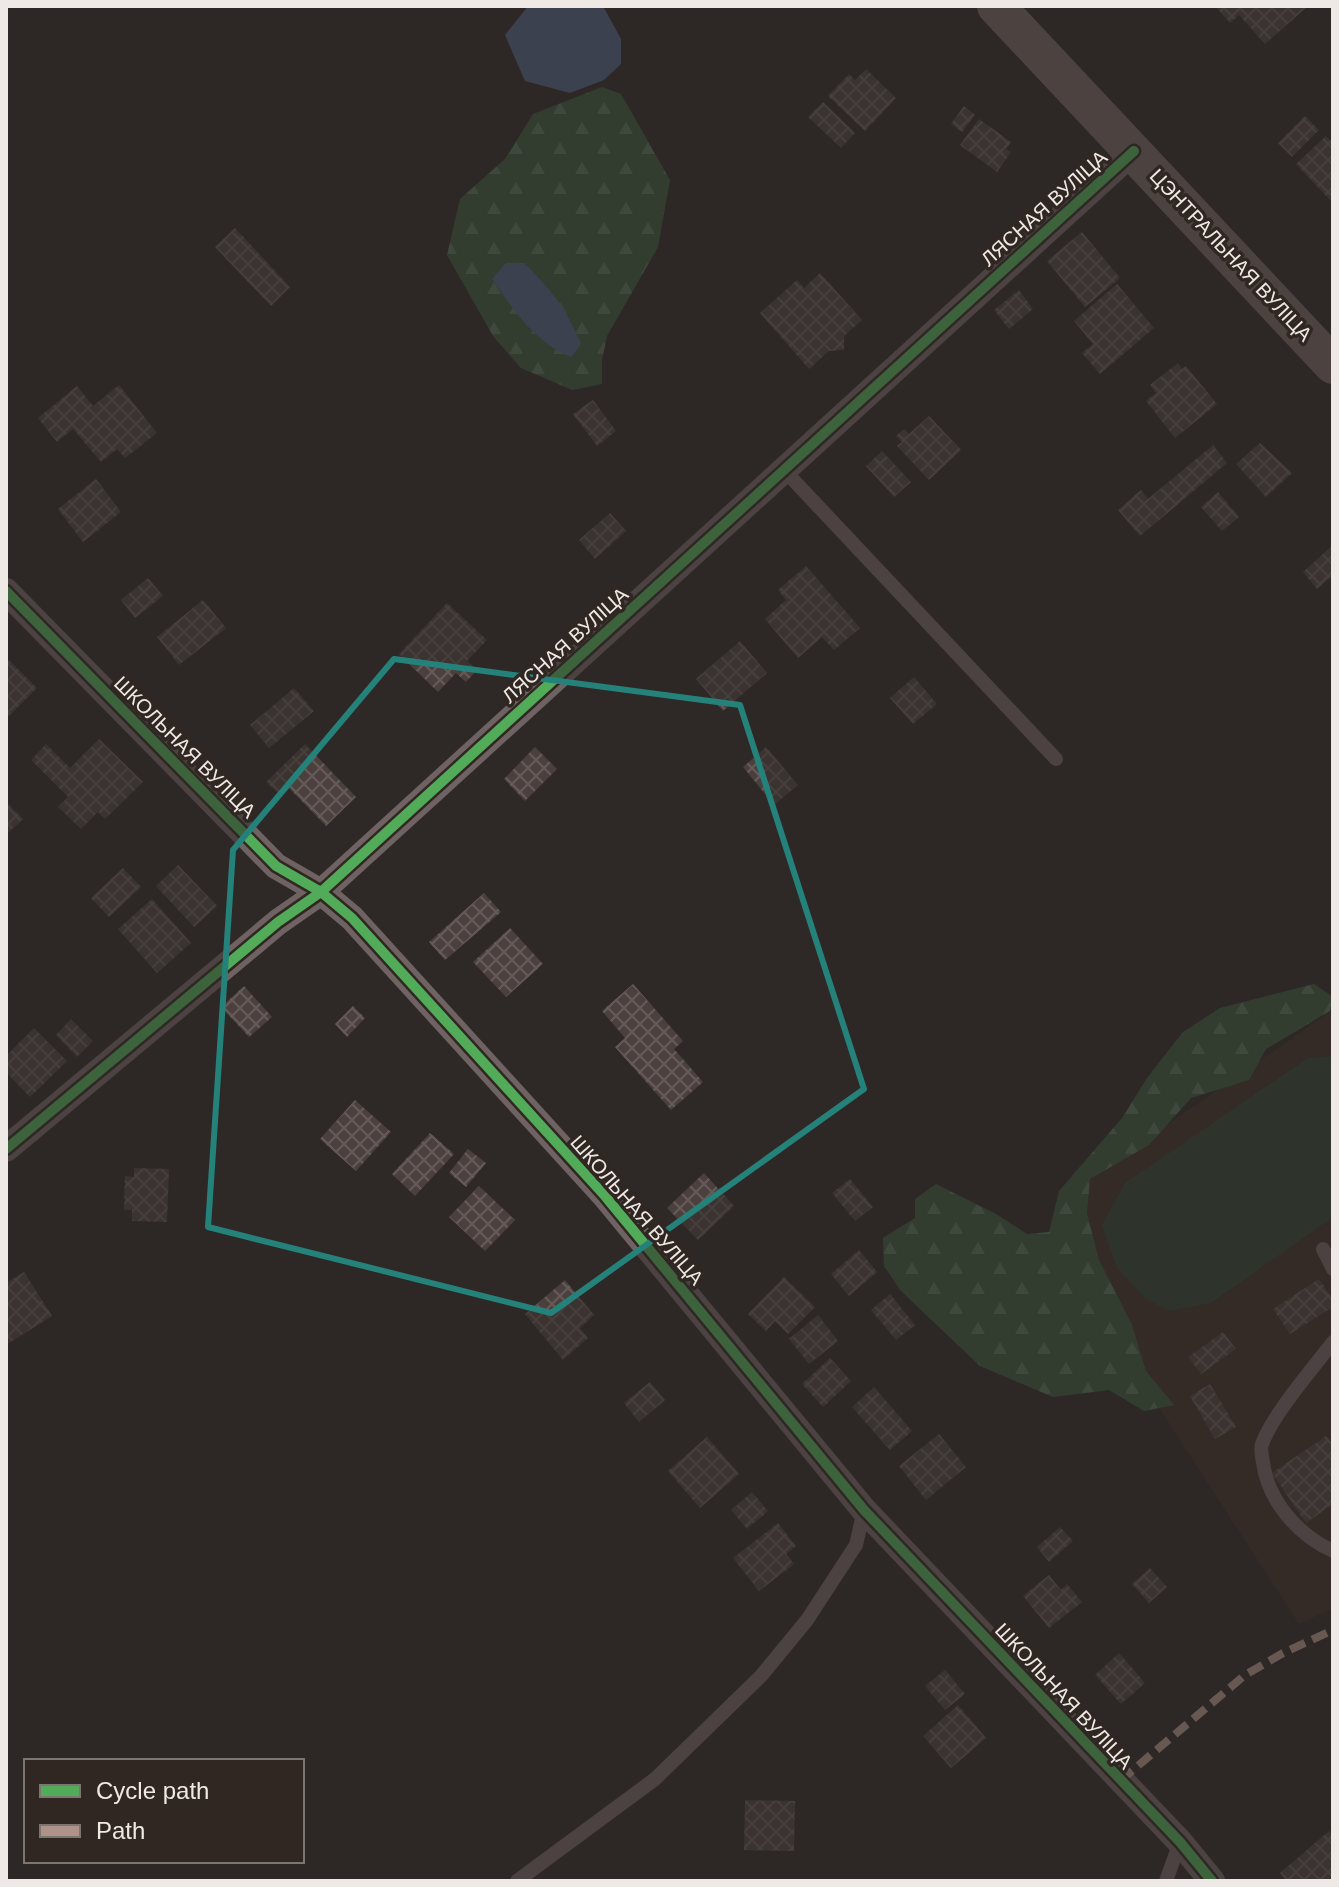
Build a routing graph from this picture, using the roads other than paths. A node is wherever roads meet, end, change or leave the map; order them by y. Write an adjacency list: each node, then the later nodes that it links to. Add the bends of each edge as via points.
1 (996, 6): 2 (street, ЦЭНТРАЛЬНАЯ ВУЛІЦА)
2 (1134, 151): 3 (street, ЦЭНТРАЛЬНАЯ ВУЛІЦА); 4 (street, ЛЯСНАЯ ВУЛІЦА)
3 (1333, 365)
4 (784, 470): 6 (lane); 7 (street, ЛЯСНАЯ ВУЛІЦА)
5 (6, 591): 7 (street, ШКОЛЬНАЯ ВУЛІЦА, via 276,866)
6 (1056, 759)
7 (321, 892): 8 (street, ЛЯСНАЯ ВУЛІЦА); 12 (street, ШКОЛЬНАЯ ВУЛІЦА, via 352,918 605,1196)
8 (6, 1149)
9 (1323, 1249): 10 (lane)
10 (1333, 1269)
11 (1333, 1342): 13 (lane, via 1261,1446 1265,1481 1286,1514 1314,1542)
12 (864, 1510): 14 (street, ШКОЛЬНАЯ ВУЛІЦА); 15 (lane, via 856,1545 807,1620 761,1676 655,1779)
13 (1333, 1551)
14 (1180, 1842): 16 (lane); 17 (street, ШКОЛЬНАЯ ВУЛІЦА)
15 (517, 1881)
16 (1166, 1881)
17 (1212, 1881)

